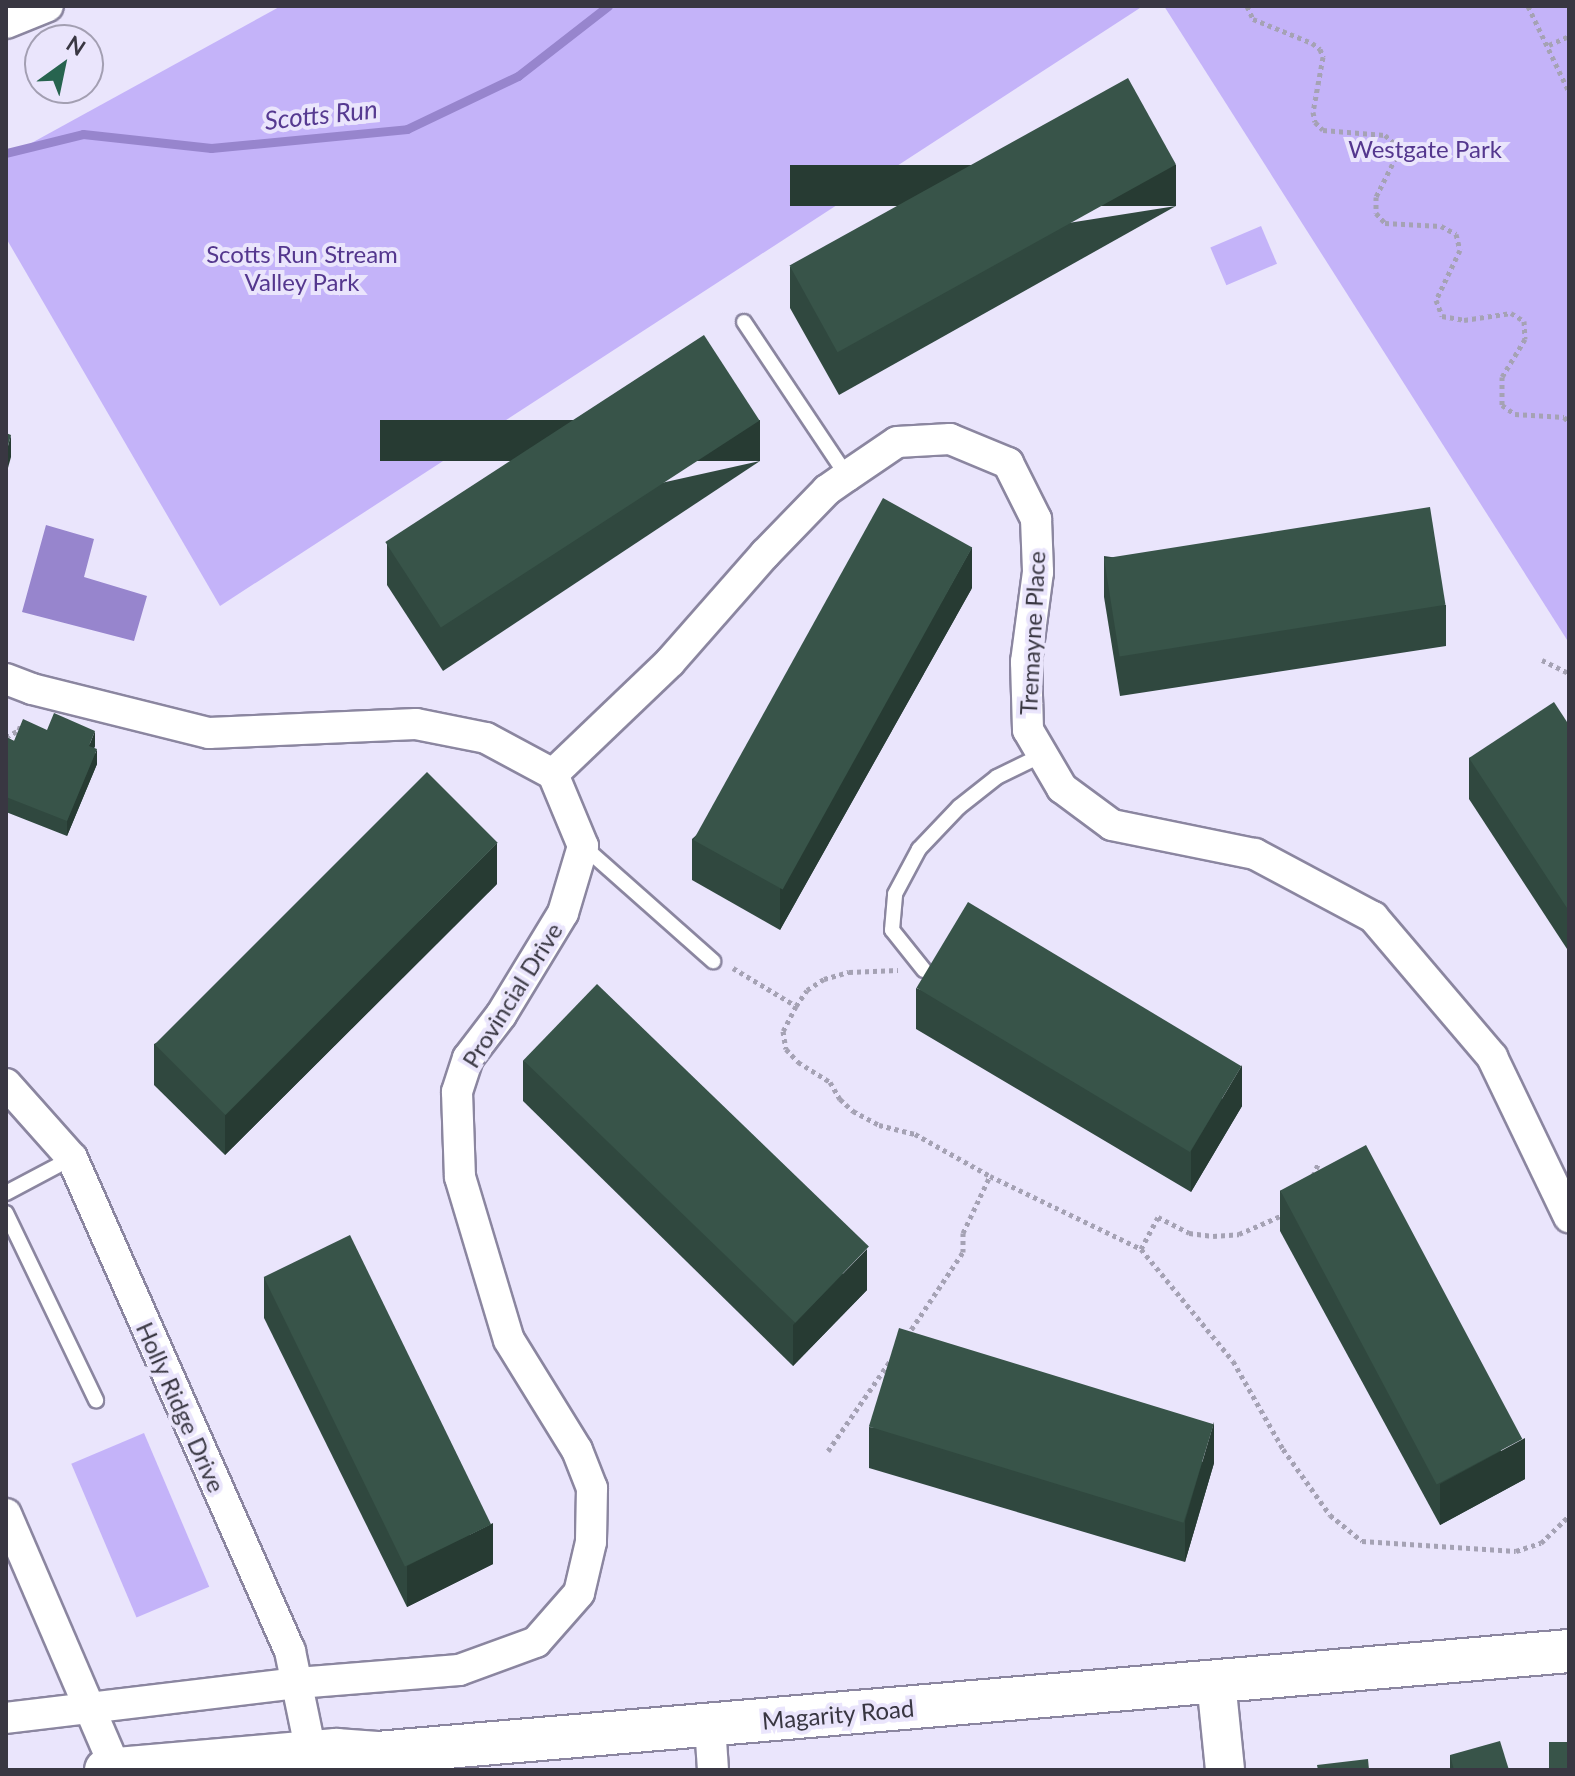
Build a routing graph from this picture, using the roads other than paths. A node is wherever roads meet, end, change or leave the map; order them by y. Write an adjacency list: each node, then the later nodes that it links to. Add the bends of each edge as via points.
1 (48, 6): 2 (street)
2 (6, 23)
3 (744, 322): 4 (lane)
4 (847, 476): 6 (street, Tremayne Place, via 897,442 950,439 1008,463 1036,519 1038,572 1026,662 1028,730); 7 (street, Tremayne Place, via 765,554 670,662)
5 (6, 679): 7 (street, via 209,733 416,724 486,738)
6 (1042, 755): 10 (lane, via 997,777 919,849 895,894 892,930); 15 (street, Tremayne Place, via 1062,788 1112,825 1255,854 1373,917 1492,1057)
7 (553, 774): 8 (street)
8 (583, 846): 9 (lane); 20 (street, Provincial Drive, via 563,913 501,1015 468,1058 457,1092 460,1177 509,1340 577,1450 592,1488 591,1542 579,1593 536,1642 459,1670)
9 (713, 961)
10 (924, 970)
11 (6, 1084): 12 (street, Holly Ridge Drive)
12 (72, 1158): 13 (lane); 20 (street, Holly Ridge Drive, via 290,1651)
13 (6, 1193)
14 (6, 1213): 16 (lane)
15 (1569, 1217)
16 (96, 1400)
17 (6, 1514): 21 (street)
18 (1569, 1651): 19 (main road, Magarity Road)
19 (1216, 1681): 23 (main road, Magarity Road); 29 (street)
20 (298, 1683): 21 (street, Provincial Drive); 24 (street, Holly Ridge Drive)
21 (91, 1706): 22 (street, Provincial Drive); 26 (street)
22 (6, 1718)
23 (710, 1725): 24 (main road, Magarity Road, via 377,1753); 28 (street)
24 (311, 1752): 25 (main road, Magarity Road)
25 (200, 1765): 26 (main road, Magarity Road)
26 (116, 1769): 27 (main road, Magarity Road)
27 (106, 1770)
28 (713, 1770)
29 (1225, 1770)

